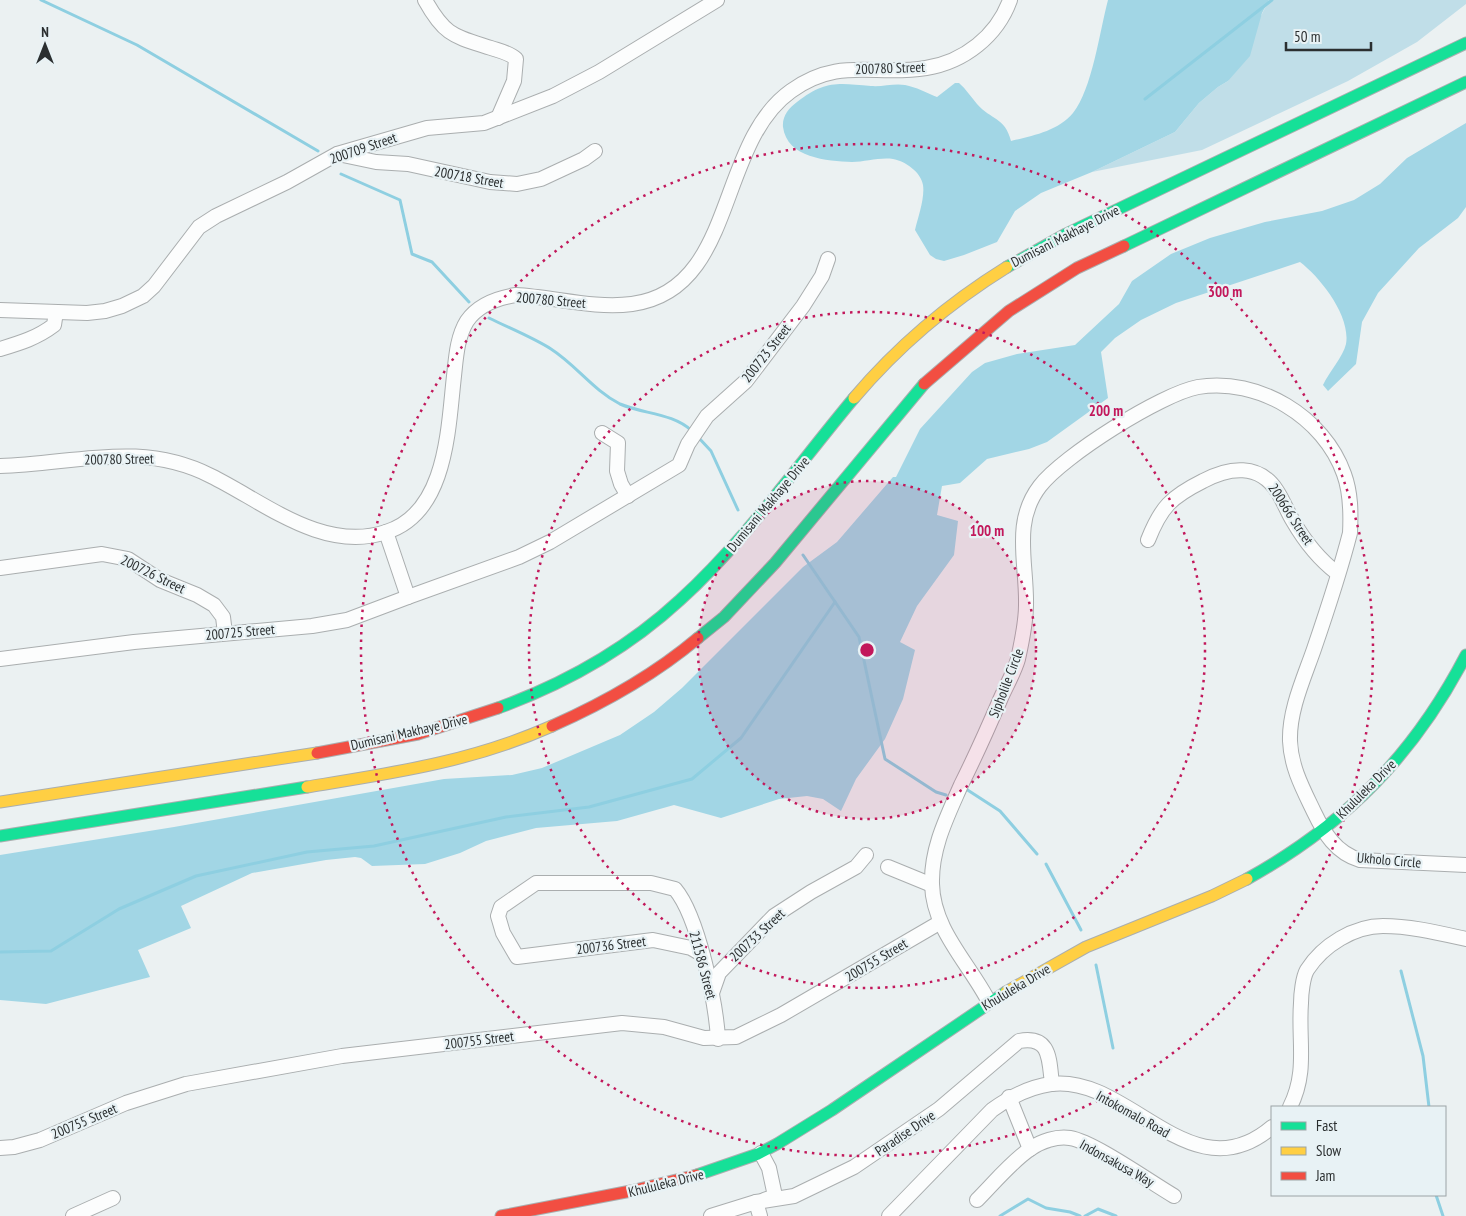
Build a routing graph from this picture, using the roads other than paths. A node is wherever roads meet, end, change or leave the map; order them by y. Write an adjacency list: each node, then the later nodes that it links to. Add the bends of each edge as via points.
1 (425, 0): 8 (street, via 436,19 454,35 516,59 514,81)
2 (691, 0): 5 (street)
3 (717, 0): 5 (street, 200709 Street)
4 (1010, 0): 18 (street, 200780 Street, via 984,41 948,62 910,70 826,73 808,80 777,102 764,115 744,154 699,264 684,280 663,294 632,304 516,295 501,298 475,313 467,322 458,347 449,420 434,489 416,515)
5 (688, 17): 8 (street, 200709 Street, via 599,72 553,96)
6 (1466, 43): 26 (main road, Dumisani Makhaye Drive, via 1066,234 1008,264 969,291 904,344 866,383 724,557 681,599 602,657 553,685 468,719 381,741)
7 (1466, 82): 28 (main road, via 1092,261 1009,311 922,386 775,563 724,617 652,672 595,707 514,743 421,769)
8 (498, 118): 10 (street, 200709 Street, via 469,126 427,128)
9 (595, 151): 10 (street, 200718 Street, via 541,179 517,184)
10 (337, 154): 13 (street, 200709 Street, via 199,227 171,267 143,296 105,311)
11 (828, 259): 17 (street, 200723 Street, via 822,276 803,306 746,381 707,416 688,444 679,465)
12 (0, 310): 13 (street, 200709 Street)
13 (56, 312): 14 (street, via 54,325 44,333)
14 (0, 349)
15 (602, 432): 17 (street, via 618,443 617,470)
16 (0, 466): 18 (street, 200780 Street, via 104,456 162,458 211,475 312,529 358,536)
17 (628, 496): 22 (street, 200723 Street, via 519,557)
18 (386, 532): 22 (street)
19 (1148, 540): 21 (street, 200666 Street, via 1168,501 1181,492 1227,471 1250,470 1270,481 1300,533)
20 (0, 568): 23 (street, 200726 Street, via 102,554 128,559 160,580 197,595 214,606 223,617)
21 (1337, 573): 27 (street, Sipholile Circle, via 1298,694 1290,734 1299,781); 32 (street, Sipholile Circle, via 1350,533 1351,513 1344,473 1315,427 1286,405 1262,394 1218,386 1179,392 1143,410 1052,472 1029,505 1022,528 1026,624 1017,661 945,820 933,854)
22 (408, 597): 23 (street, 200725 Street, via 347,620)
23 (224, 633): 25 (street, 200725 Street)
24 (1466, 655): 27 (main road, Khululeka Drive, via 1439,706 1411,743 1360,798)
25 (0, 659)
26 (0, 802)
27 (1323, 831): 30 (street, Ukholo Circle, via 1338,849 1360,860); 38 (main road, Khululeka Drive, via 1225,890 1098,942 1050,965)
28 (0, 836)
29 (866, 855): 37 (street, 200733 Street, via 856,868 774,916 719,973)
30 (1466, 865)
31 (888, 866): 32 (street)
32 (932, 885): 33 (street, Sipholile Circle)
33 (939, 923): 38 (street, Sipholile Circle); 39 (street, 200755 Street, via 752,1031)
34 (1466, 939): 42 (street, via 1384,926 1360,930 1327,947 1306,971 1301,1002 1301,1078)
35 (703, 955): 36 (street, 200736 Street, via 691,948 653,940); 36 (street, 211586 Street, via 676,889 663,885 536,883 501,908 498,916); 37 (street, 211586 Street)
36 (517, 958)
37 (712, 994): 39 (street, 211586 Street)
38 (989, 1002): 46 (main road, Khululeka Drive, via 851,1098)
39 (718, 1039): 44 (street, 200755 Street, via 664,1027 622,1023 342,1056 164,1090 40,1140)
40 (1052, 1084): 41 (street, Intokomalo Road); 43 (street, Intokomalo Road, via 1077,1086 1098,1093 1182,1141 1204,1147 1236,1146); 50 (street, Paradise Drive, via 1044,1045 1029,1039 1019,1041 939,1109 854,1166 794,1196)
41 (1009, 1097): 45 (street); 54 (street, Intokomalo Road, via 976,1125)
42 (1290, 1106)
43 (1271, 1129)
44 (0, 1148)
45 (1030, 1148): 47 (street, Indonsakusa Way, via 1049,1140 1072,1139); 49 (street, Indonsakusa Way)
46 (761, 1153): 50 (street, via 769,1168 775,1196); 52 (main road, Khululeka Drive, via 654,1188)
47 (1174, 1196)
48 (113, 1198): 51 (street)
49 (977, 1200)
50 (758, 1209): 53 (street, Paradise Drive)
51 (73, 1216)
52 (501, 1216)
53 (711, 1216)
54 (889, 1216)

